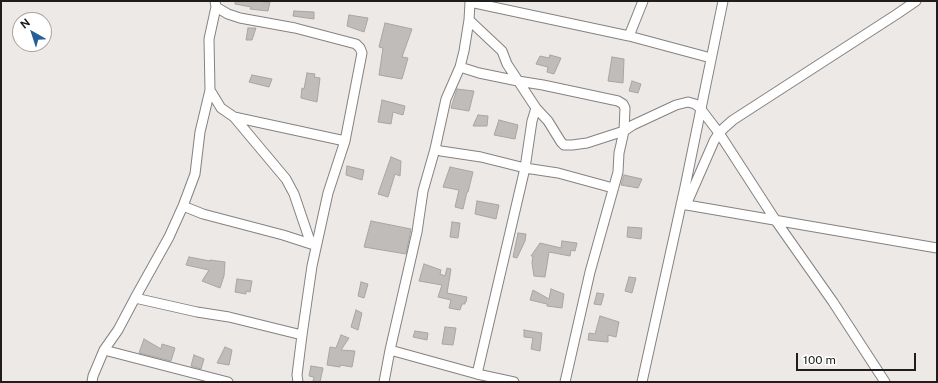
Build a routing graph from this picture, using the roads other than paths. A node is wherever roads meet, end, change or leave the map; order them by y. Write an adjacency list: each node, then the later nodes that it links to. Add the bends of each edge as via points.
1 (468, 1): 6 (street); 7 (street)
2 (643, 1): 7 (street)
3 (722, 1): 8 (street)
4 (916, 1): 16 (street, via 733,120)
5 (216, 4): 11 (street, via 209,39); 17 (street, via 228,14 240,18 295,28 356,44 360,48 362,53)
6 (469, 20): 9 (street); 10 (street, via 502,51)
7 (629, 36): 8 (street)
8 (711, 58): 13 (street)
9 (460, 67): 10 (street); 18 (street, via 446,99)
10 (518, 81): 12 (street); 15 (street, via 618,101 625,108)
11 (210, 90): 14 (street, via 221,108); 22 (street, via 201,125 195,174)
12 (536, 108): 15 (street, via 564,145 587,143); 19 (street)
13 (700, 108): 15 (street, via 688,102 676,105); 16 (street); 21 (street)
14 (234, 117): 17 (street); 24 (street, via 286,179)
15 (624, 131): 20 (street)
16 (718, 133): 21 (street); 23 (street)
17 (345, 141): 24 (street)
18 (434, 149): 19 (street); 29 (street)
19 (525, 168): 20 (street, via 558,172); 30 (street)
20 (613, 188): 36 (street, via 590,272)
21 (683, 204): 23 (street); 37 (street)
22 (183, 206): 24 (street); 26 (street)
23 (776, 221): 25 (street); 38 (street)
24 (314, 245): 27 (street)
25 (937, 248)
26 (135, 298): 27 (street); 28 (street)
27 (302, 335): 33 (street)
28 (104, 350): 31 (street); 32 (street)
29 (390, 350): 30 (street); 34 (street)
30 (477, 374): 35 (street)
31 (92, 382)
32 (228, 382)
33 (298, 382)
34 (384, 382)
35 (514, 382)
36 (565, 382)
37 (642, 382)
38 (886, 382)

